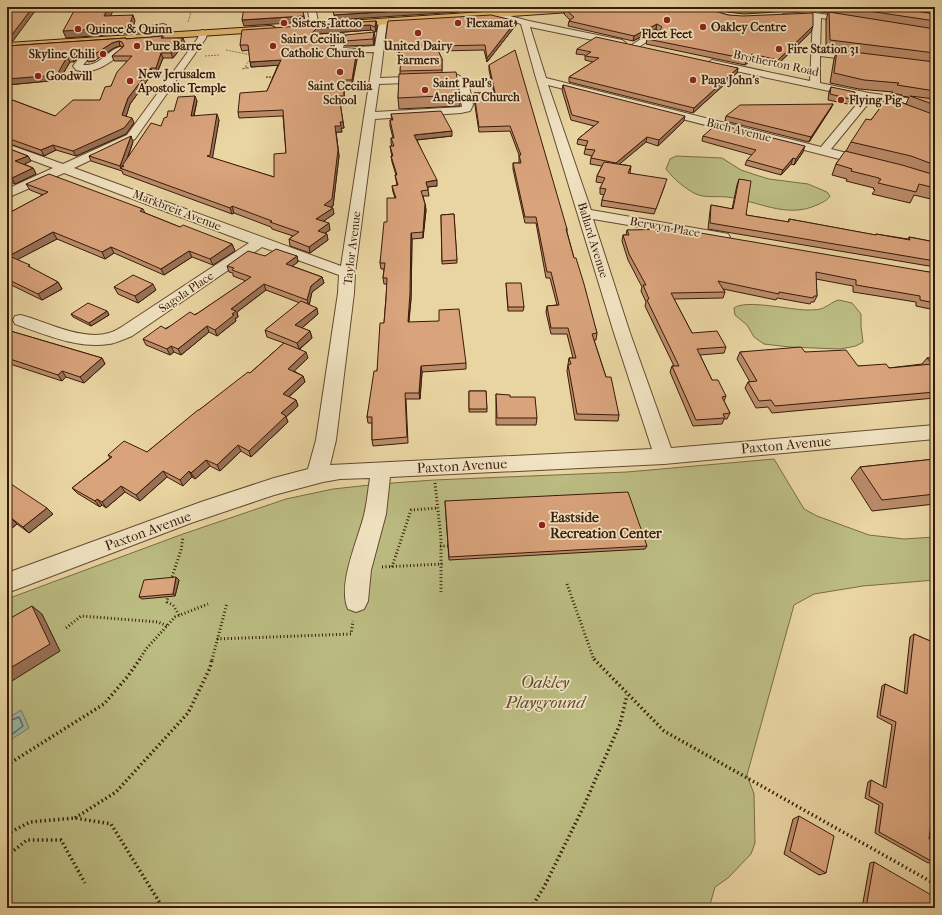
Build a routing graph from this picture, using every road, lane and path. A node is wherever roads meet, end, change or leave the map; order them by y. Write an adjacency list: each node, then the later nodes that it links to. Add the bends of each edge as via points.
1 (311, 7): 14 (street)
2 (484, 7): 5 (street)
3 (599, 7): 7 (main road)
4 (188, 9): 13 (path, via 191,12)
5 (495, 14): 7 (main road); 7 (street); 9 (main road)
6 (817, 15): 8 (street); 10 (street); 28 (street)
7 (529, 17): 22 (street); 39 (street, Ballard Avenue)
8 (778, 17)
9 (383, 22): 11 (main road); 23 (street, Taylor Avenue)
10 (862, 22)
11 (340, 24)
12 (326, 25): 14 (main road)
13 (187, 26)
14 (312, 26)
15 (163, 27): 17 (street)
16 (280, 28): 19 (main road)
17 (141, 31)
18 (655, 33): 22 (street)
19 (203, 34): 21 (main road); 50 (street, via 131,137)
20 (330, 37): 23 (street, via 345,36 338,51)
21 (7, 46)
22 (634, 46): 24 (street)
23 (379, 49): 41 (street, Taylor Avenue)
24 (648, 49)
25 (120, 50): 32 (street, via 110,59 92,68 79,68)
26 (226, 50): 29 (path)
27 (250, 52): 29 (path)
28 (815, 53): 33 (street); 40 (street)
29 (246, 54): 35 (path, via 254,55)
30 (219, 55): 31 (path)
31 (203, 56)
32 (83, 59)
33 (872, 60)
34 (704, 61): 40 (street, Brotherton Road)
35 (246, 67)
36 (276, 75): 38 (path)
37 (266, 77): 38 (path)
38 (273, 77): 42 (path)
39 (542, 80): 48 (street, Bach Avenue); 52 (street, Ballard Avenue)
40 (815, 80): 43 (street, Brotherton Road)
41 (375, 81): 46 (street, Taylor Avenue); 46 (street, via 458,78 463,81 468,105 466,109)
42 (270, 85)
43 (869, 96): 44 (street, Brotherton Road); 45 (street); 48 (street)
44 (935, 105)
45 (913, 113)
46 (370, 116): 55 (street, Taylor Avenue)
47 (7, 147): 50 (street, Markbreit Avenue)
48 (824, 151): 49 (street, Bach Avenue)
49 (878, 165)
50 (65, 168): 51 (street); 54 (street, Markbreit Avenue)
51 (7, 194)
52 (585, 213): 53 (street, Berwyn Place); 58 (street, Ballard Avenue)
53 (738, 240)
54 (260, 242): 55 (street, Markbreit Avenue); 56 (street, Sagola Place, via 126,332 111,339 93,340 59,333)
55 (347, 272): 60 (street, Taylor Avenue, via 326,440)
56 (21, 320)
57 (935, 432): 58 (street, Paxton Avenue)
58 (664, 456): 59 (street, Paxton Avenue)
59 (381, 469): 60 (street, Paxton Avenue); 74 (street, via 375,514 359,570)
60 (316, 474): 70 (street, Paxton Avenue, via 273,486 179,519)
61 (434, 480): 62 (path)
62 (438, 508): 64 (path); 68 (path, via 410,510)
63 (183, 534): 69 (path, via 181,550)
64 (440, 546): 65 (path); 66 (path)
65 (448, 546)
66 (442, 564): 68 (path); 73 (path)
67 (377, 566): 68 (path)
68 (392, 567)
69 (170, 582)
70 (7, 583)
71 (567, 584): 82 (path, via 594,660)
72 (169, 589): 77 (path, via 167,602 173,605)
73 (441, 592)
74 (356, 601)
75 (227, 603): 81 (path)
76 (208, 604): 77 (path)
77 (179, 615): 78 (path)
78 (167, 626): 79 (path, via 158,622 81,616); 83 (path, via 104,704)
79 (66, 628)
80 (351, 634): 81 (path)
81 (217, 639): 84 (path, via 210,668 188,713 116,792)
82 (627, 695): 90 (path, via 664,731); 92 (path, via 620,724 582,810)
83 (7, 765)
84 (75, 818): 85 (path, via 30,822); 91 (path, via 111,824)
85 (7, 834)
86 (7, 843): 87 (path)
87 (11, 853): 88 (path); 89 (path, via 27,840 60,840)
88 (7, 856)
89 (85, 883)
90 (935, 884)
91 (163, 908)
92 (531, 908)

